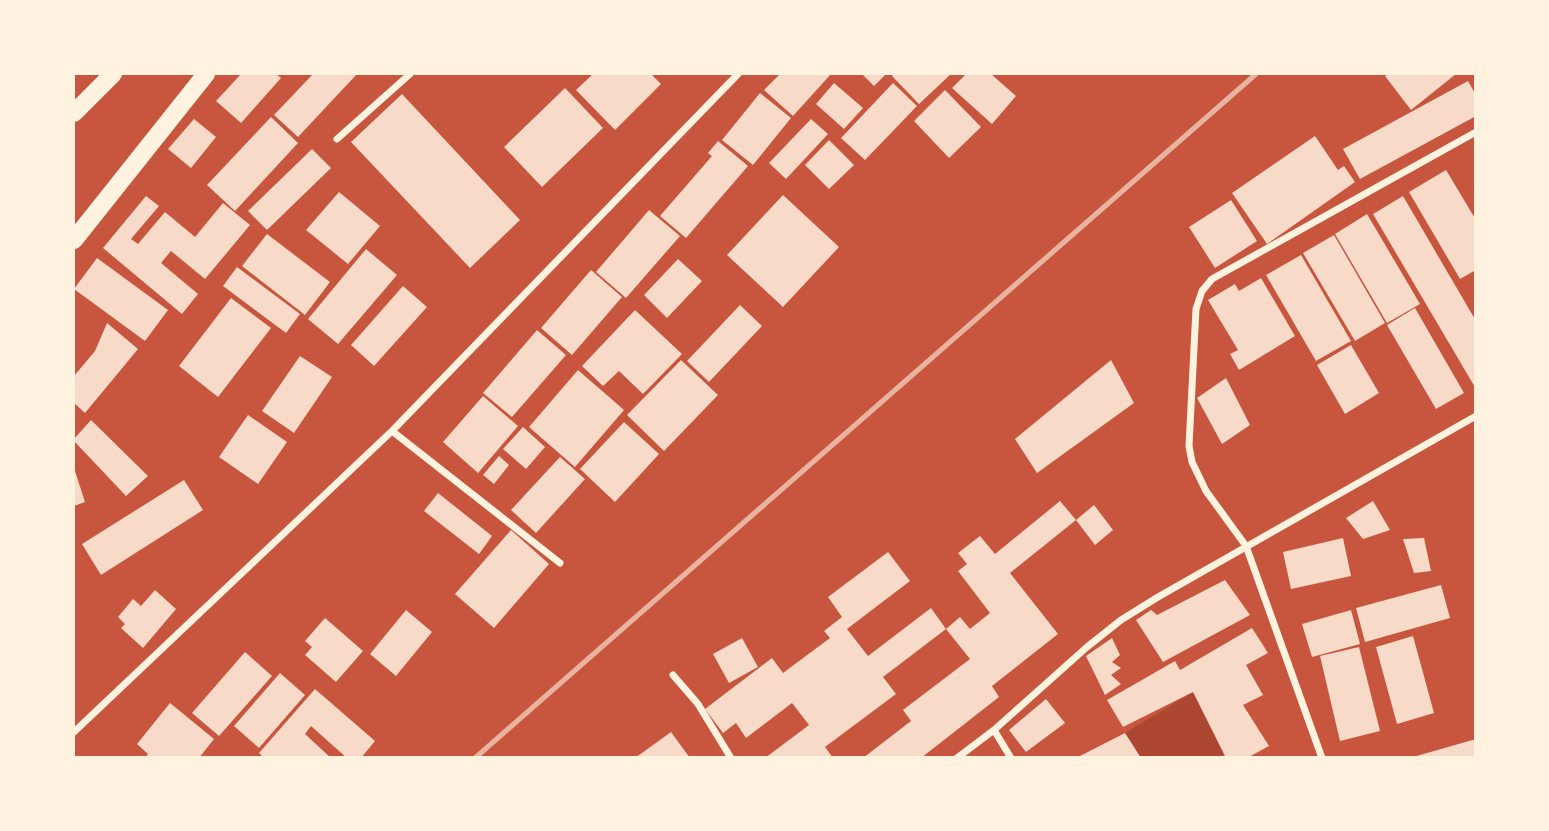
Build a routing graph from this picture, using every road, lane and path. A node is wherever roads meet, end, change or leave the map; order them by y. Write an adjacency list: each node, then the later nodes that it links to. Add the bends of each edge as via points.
1 (113, 74): 5 (main road)
2 (206, 74): 8 (main road)
3 (410, 74): 7 (street)
4 (738, 74): 10 (street)
5 (74, 113)
6 (1475, 132): 11 (street, via 1226,270 1202,291 1196,309 1189,446 1206,491)
7 (337, 139)
8 (74, 240)
9 (1475, 416): 11 (street)
10 (392, 431): 12 (street); 15 (street)
11 (1246, 546): 14 (street, via 1121,621); 19 (street)
12 (560, 563)
13 (673, 675): 16 (street, via 698,704)
14 (993, 730): 17 (street); 18 (street)
15 (74, 732)
16 (731, 758)
17 (957, 758)
18 (1011, 758)
19 (1322, 758)

